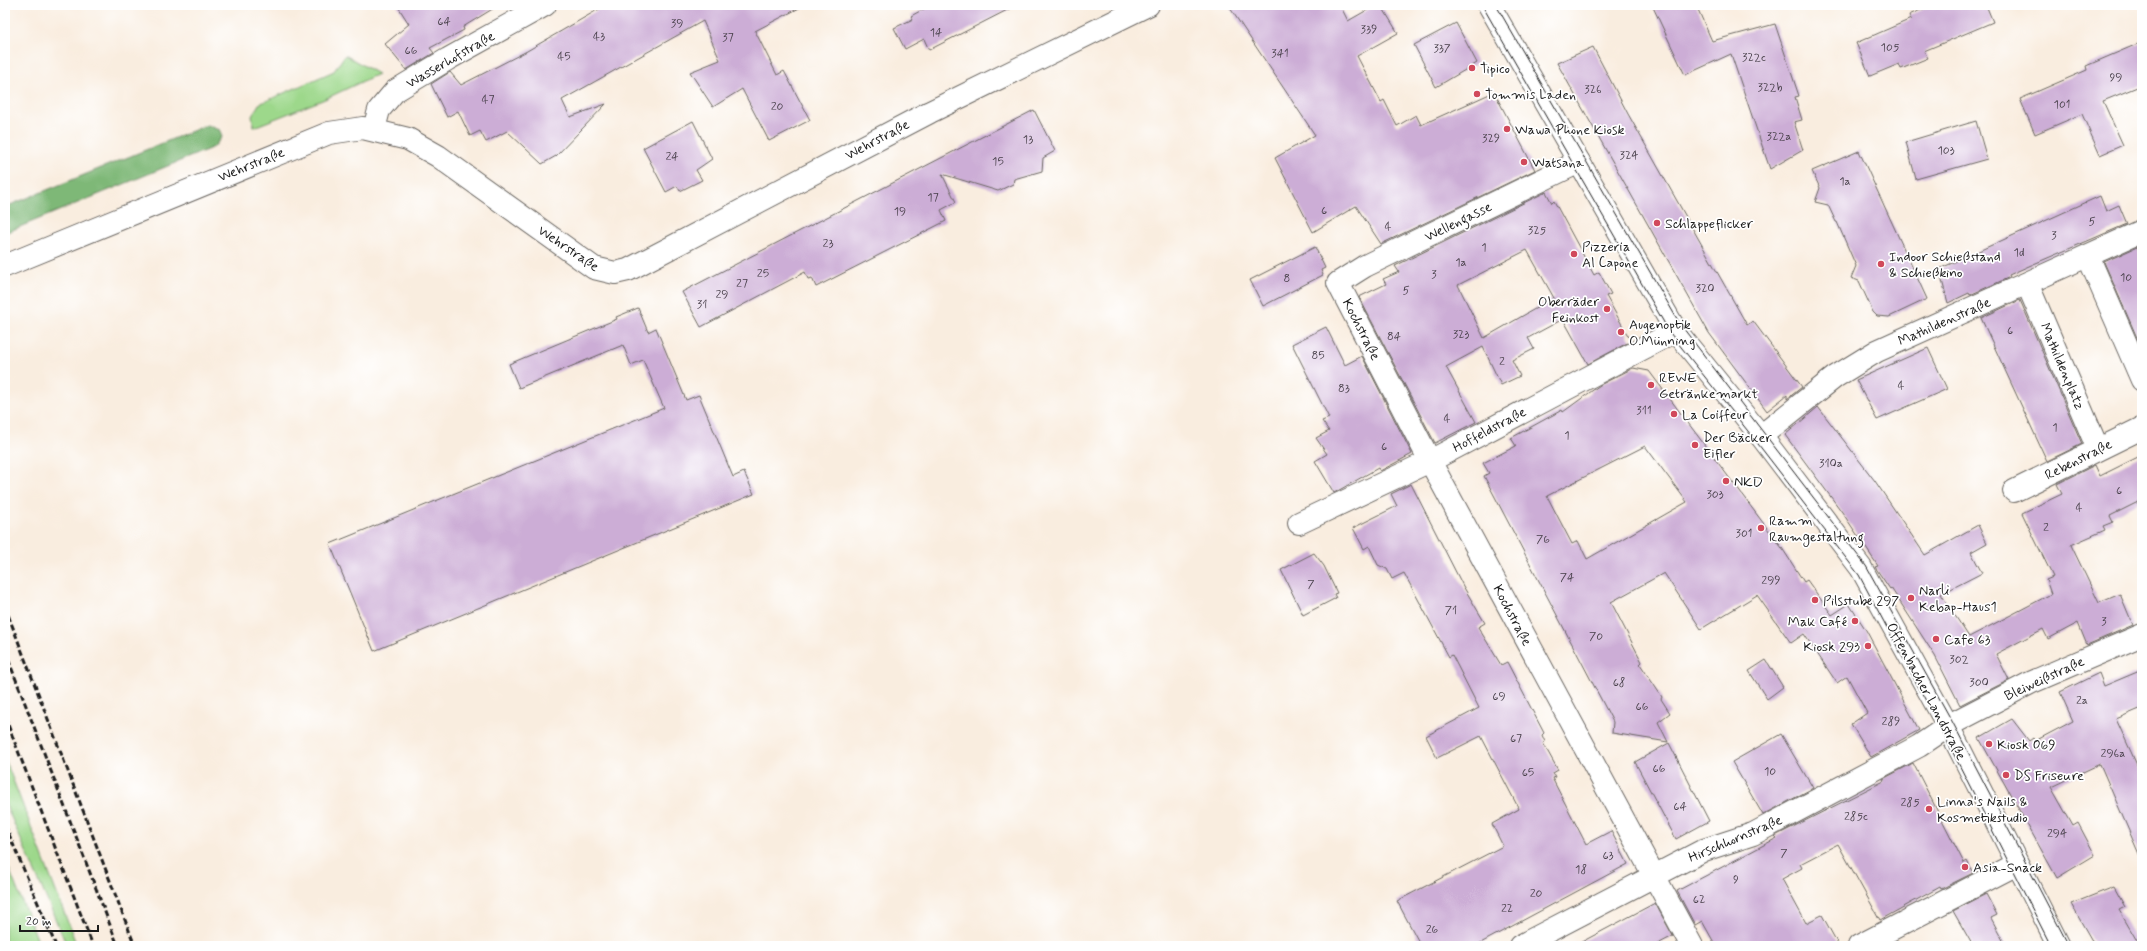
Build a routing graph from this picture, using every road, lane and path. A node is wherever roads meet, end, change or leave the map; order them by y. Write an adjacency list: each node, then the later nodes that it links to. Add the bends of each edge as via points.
1 (545, 5): 4 (street, Wasserhofstraße, via 395,91 379,110)
2 (1148, 5): 4 (street, Wehrstraße, via 930,112 637,266 616,273 594,268 438,156 408,139)
3 (1489, 5): 5 (street, Offenbacher Landstraße)
4 (374, 129): 8 (street, Wehrstraße, via 351,129 329,133)
5 (1579, 162): 9 (street, Wellengasse, via 1365,266); 11 (street, Offenbacher Landstraße)
6 (2142, 231): 7 (street, Mathildenstraße)
7 (2088, 256): 10 (street, Mathildenstraße); 12 (street)
8 (5, 266)
9 (1338, 283): 16 (street, Kochstraße)
10 (2027, 283): 14 (street, Mathildenstraße, via 1877,351 1835,377); 15 (street, Mathildenplatz)
11 (1676, 331): 14 (street, Offenbacher Landstraße); 16 (street, Hoffeldstraße)
12 (2142, 380)
13 (2142, 428): 15 (street, Rebenstraße)
14 (1760, 436): 20 (street, Offenbacher Landstraße, via 1861,568)
15 (2098, 449): 17 (street, Rebenstraße)
16 (1430, 461): 18 (street, Hoffeldstraße); 22 (street, Kochstraße)
17 (2014, 491)
18 (1298, 523)
19 (2142, 635): 20 (street, Bleiweißstraße, via 2030,683)
20 (1948, 726): 21 (street, Offenbacher Landstraße); 22 (street, Hirschhornstraße, via 1919,746 1753,834 1704,850)
21 (2017, 864): 25 (street); 26 (street, Offenbacher Landstraße)
22 (1654, 876): 23 (street, Hirschhornstraße); 24 (street, Kochstraße)
23 (1520, 946)
24 (1692, 946)
25 (1859, 946)
26 (2059, 946)

